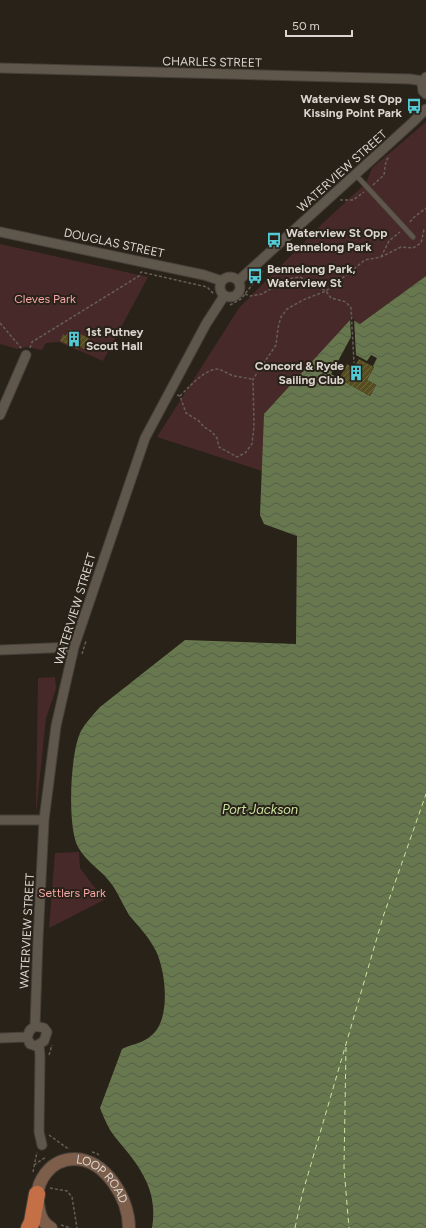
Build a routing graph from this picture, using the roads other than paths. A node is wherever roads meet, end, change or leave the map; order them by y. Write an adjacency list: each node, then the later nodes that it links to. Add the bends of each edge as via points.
1 (0, 68): 2 (street, CHARLES STREET)
2 (424, 79): 3 (street, via 422,87)
3 (426, 94)
4 (426, 109): 5 (street, WATERVIEW STREET)
5 (355, 174): 7 (lane); 9 (street, WATERVIEW STREET)
6 (0, 232): 8 (street, DOUGLAS STREET, via 196,273)
7 (413, 237)
8 (222, 281): 9 (street, via 231,277); 10 (street, via 220,290)
9 (238, 282): 10 (street, via 240,288 236,296)
10 (224, 301): 13 (street, WATERVIEW STREET, via 206,324 145,438)
11 (26, 355): 12 (street)
12 (0, 415)
13 (74, 647): 14 (street); 16 (street, WATERVIEW STREET, via 56,726)
14 (0, 650)
15 (0, 820): 16 (street)
16 (44, 820): 17 (street, WATERVIEW STREET)
17 (35, 1026): 18 (street); 20 (street, via 44,1028 47,1032 44,1041)
18 (26, 1037): 19 (street); 20 (street, via 30,1044)
19 (0, 1038)
20 (39, 1045): 21 (street, via 39,1132)
21 (42, 1145)
22 (38, 1189): 23 (highway); 24 (main road, via 40,1216); 25 (main road, LOOP ROAD, via 48,1171 57,1162 70,1159 85,1160 106,1174 117,1189 125,1208)
23 (29, 1228)
24 (51, 1228)
25 (129, 1228)

